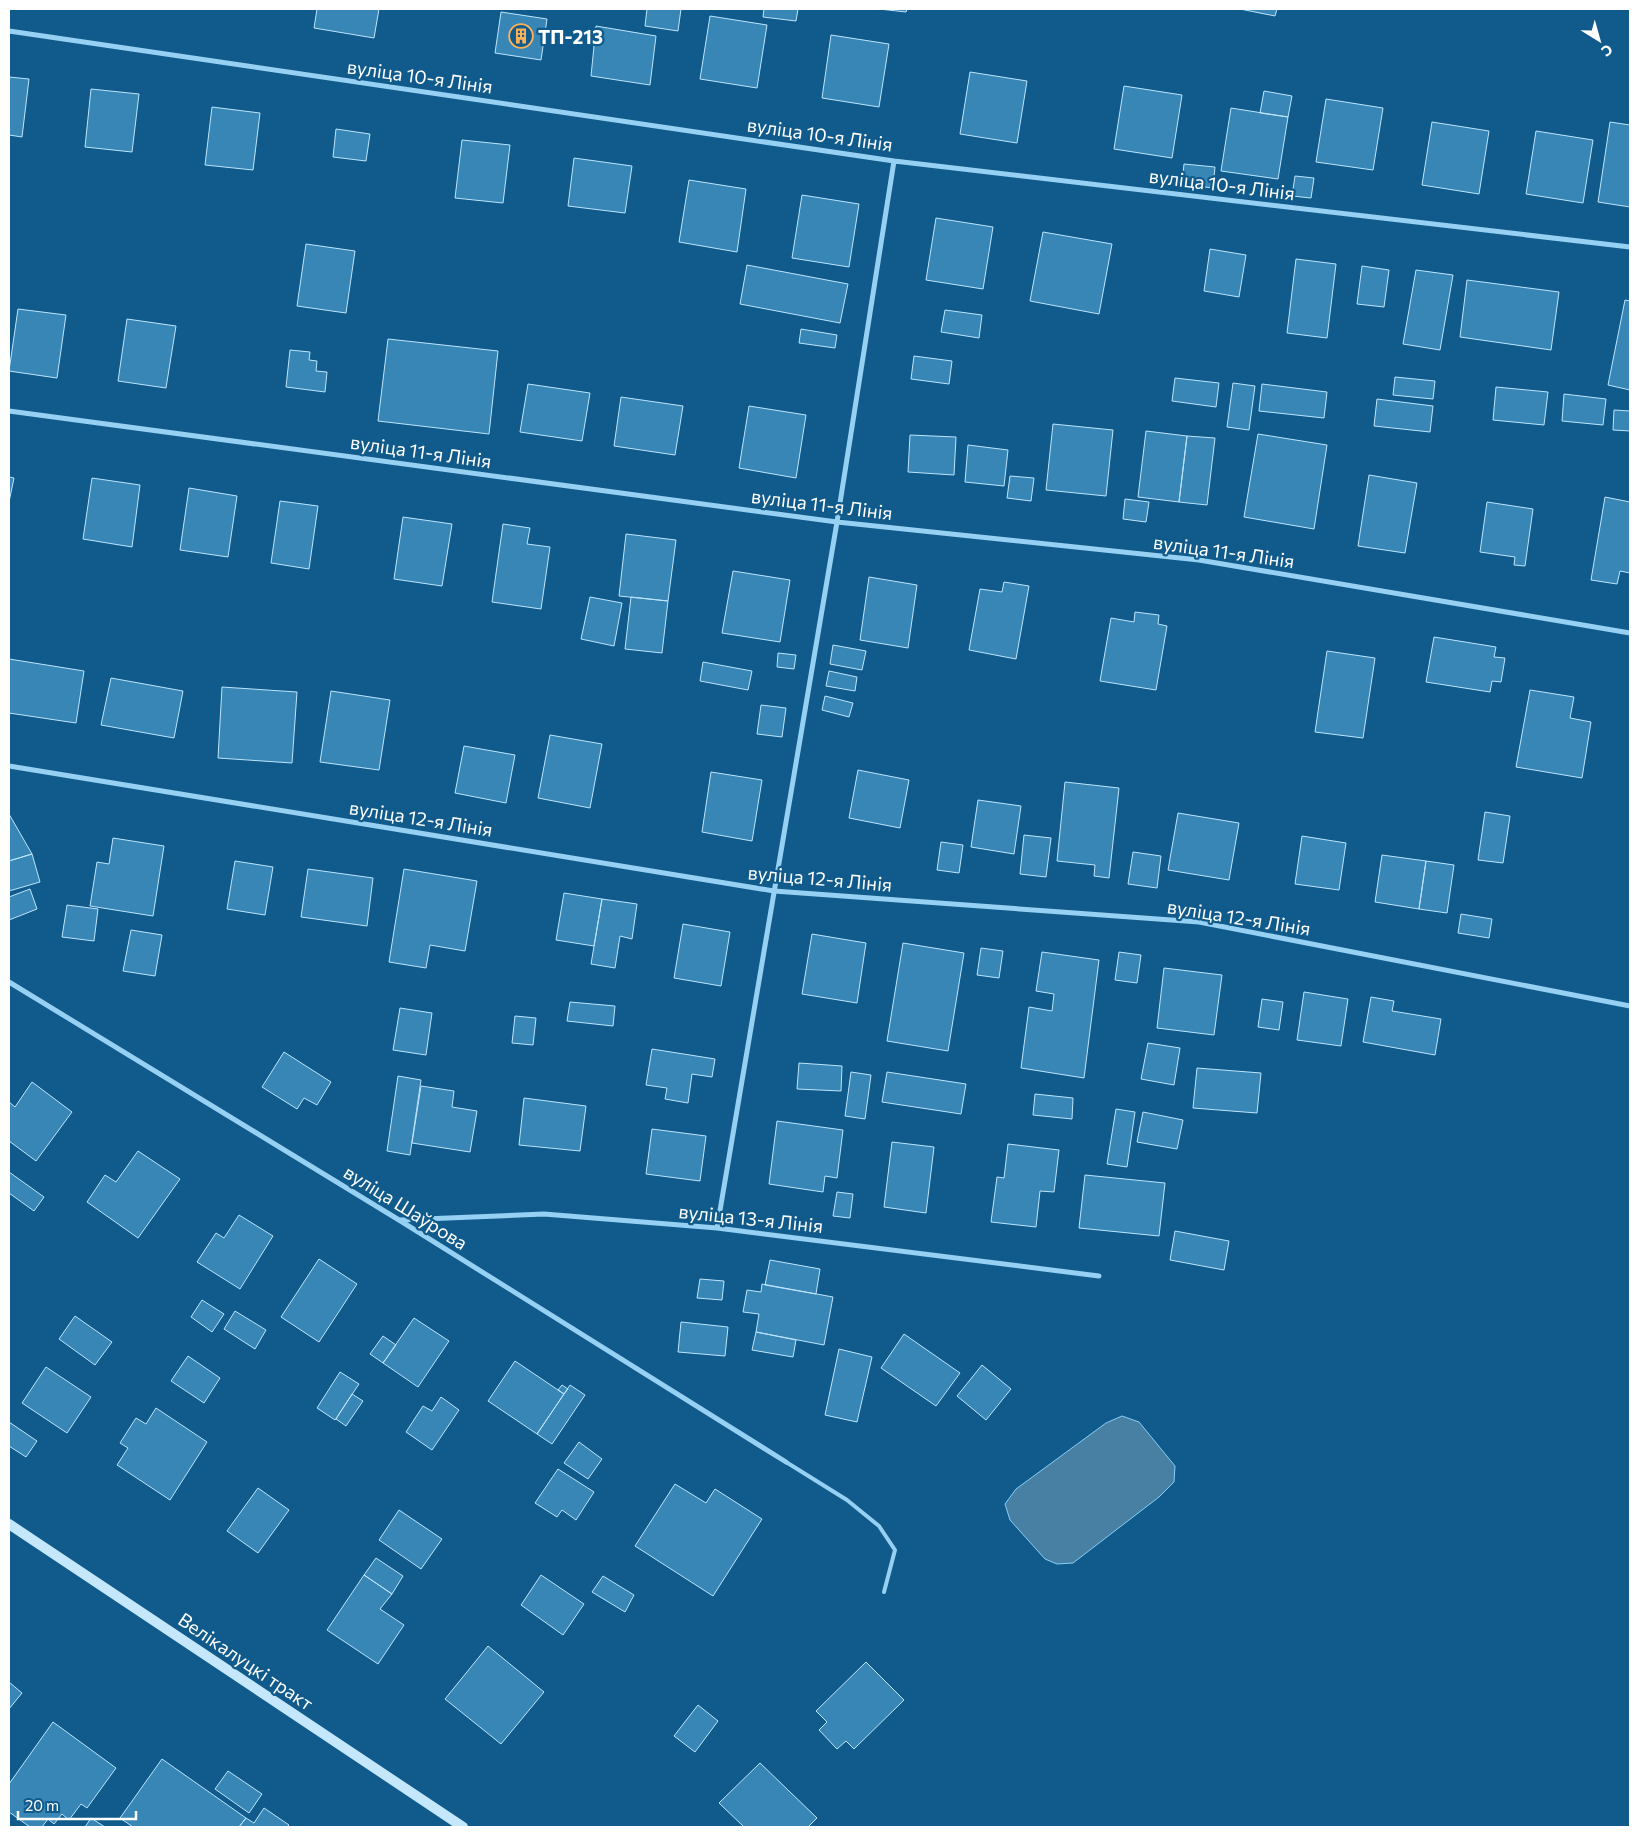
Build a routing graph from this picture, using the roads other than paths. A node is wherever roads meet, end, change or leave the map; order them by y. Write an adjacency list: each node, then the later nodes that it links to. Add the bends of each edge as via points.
1 (9, 31): 2 (street, вуліца 10-я Лінія)
2 (894, 160): 3 (street, вуліца 10-я Лінія); 5 (street)
3 (1630, 247)
4 (9, 411): 5 (street, вуліца 11-я Лінія)
5 (837, 522): 6 (street, вуліца 11-я Лінія, via 1199,560); 8 (street)
6 (1630, 633)
7 (9, 766): 8 (street, вуліца 12-я Лінія)
8 (774, 891): 10 (street, вуліца 12-я Лінія, via 1199,922); 12 (street)
9 (9, 982): 11 (street, вуліца Шаўрова)
10 (1630, 1006)
11 (399, 1220): 12 (street, вуліца 13-я Лінія, via 544,1214); 14 (street, вуліца Шаўрова)
12 (717, 1228): 13 (street, вуліца 13-я Лінія)
13 (1099, 1276)
14 (786, 1462): 16 (lane, via 847,1500 879,1526 895,1550)
15 (9, 1524): 17 (street, Велікалуцкі тракт)
16 (884, 1592)
17 (464, 1827)

